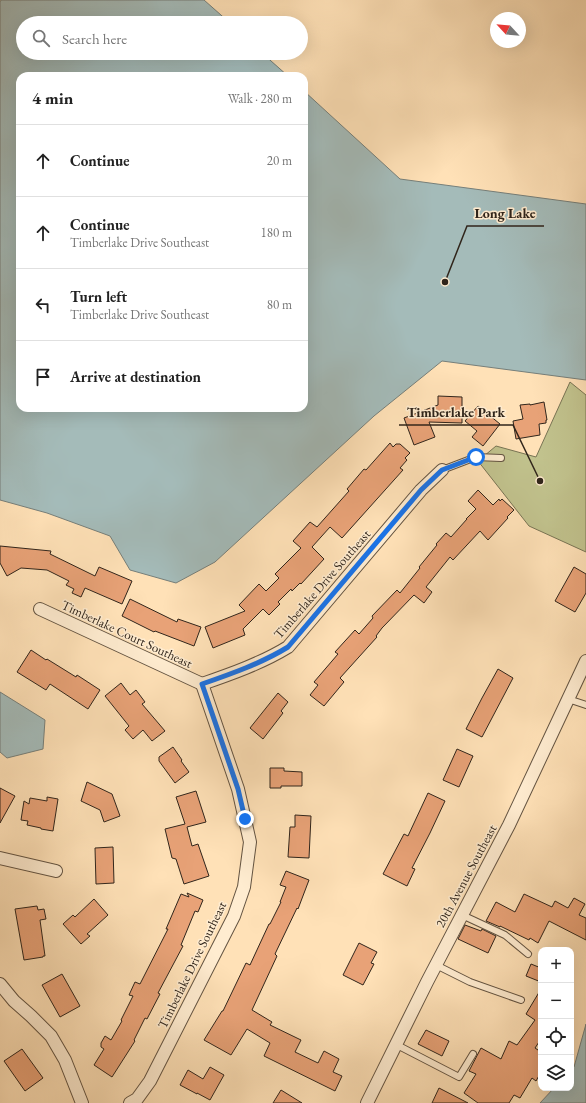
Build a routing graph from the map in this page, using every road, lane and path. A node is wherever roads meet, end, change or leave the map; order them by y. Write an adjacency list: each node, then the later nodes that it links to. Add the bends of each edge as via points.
1 (501, 458): 2 (lane, via 476,457)
2 (442, 470): 5 (street, Timberlake Drive Southeast, via 421,490 288,647 275,656)
3 (40, 609): 5 (street, Timberlake Court Southeast)
4 (586, 661): 6 (street, 20th Avenue Southeast)
5 (202, 684): 18 (street, Timberlake Drive Southeast, via 238,789 250,842 244,887 234,916 150,1081)
6 (568, 699): 7 (lane); 10 (street, 20th Avenue Southeast, via 509,825)
7 (586, 705)
8 (0, 858): 9 (street)
9 (56, 871)
10 (462, 915): 11 (lane, via 505,935); 12 (street, 20th Avenue Southeast)
11 (528, 954)
12 (436, 965): 14 (lane, via 470,982); 15 (street, 20th Avenue Southeast)
13 (1, 990): 17 (street, via 51,1036 65,1060)
14 (521, 1000)
15 (396, 1045): 16 (lane, via 459,1077); 19 (street, 20th Avenue Southeast)
16 (473, 1054)
17 (82, 1103)
18 (130, 1103)
19 (367, 1103)

